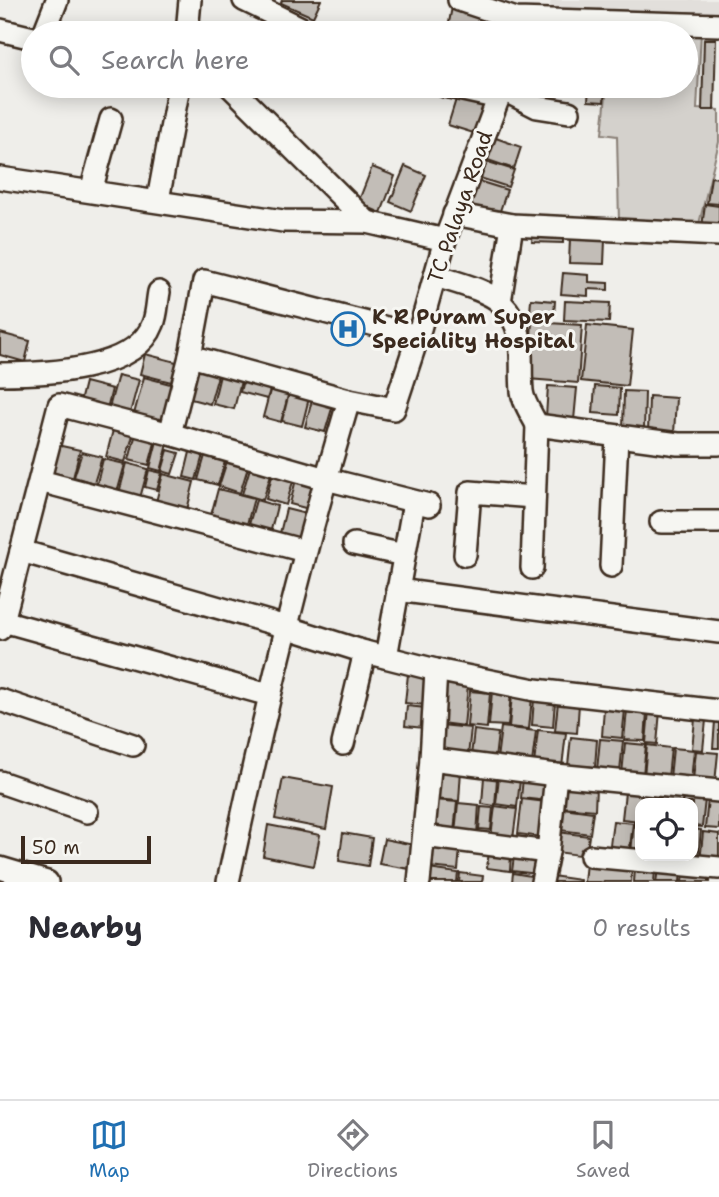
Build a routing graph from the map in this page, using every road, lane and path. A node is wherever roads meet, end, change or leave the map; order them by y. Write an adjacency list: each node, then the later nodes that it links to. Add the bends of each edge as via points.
1 (57, 0): 6 (street)
2 (190, 0): 7 (street)
3 (244, 0): 8 (street)
4 (459, 0): 5 (street)
5 (516, 17): 9 (street)
6 (49, 21)
7 (188, 21)
8 (287, 21)
9 (618, 21)
10 (698, 24): 11 (street)
11 (719, 25)
12 (0, 30): 13 (street)
13 (21, 35)
14 (177, 98): 22 (street)
15 (242, 98): 24 (street)
16 (498, 98): 23 (street, TC Palaya Road)
17 (517, 98): 18 (street)
18 (569, 112)
19 (111, 119): 21 (street)
20 (0, 178): 21 (street)
21 (92, 191): 22 (street)
22 (158, 200): 24 (street, via 283,220)
23 (454, 214): 25 (street); 27 (street, TC Palaya Road)
24 (367, 222): 27 (street)
25 (512, 225): 26 (street); 30 (street)
26 (719, 235)
27 (445, 240): 28 (street, TC Palaya Road)
28 (436, 276): 30 (street); 31 (street, TC Palaya Road)
29 (159, 292): 33 (street, via 153,325 124,355 55,371)
30 (500, 302): 35 (street, via 517,326 522,394)
31 (418, 336): 32 (street, via 204,281); 34 (street, TC Palaya Road, via 394,409)
32 (190, 356): 34 (street); 36 (street)
33 (0, 374)
34 (349, 400): 39 (street)
35 (537, 425): 37 (street); 41 (street)
36 (170, 433): 39 (street); 40 (street, via 59,405)
37 (617, 437): 38 (street); 49 (street)
38 (719, 444)
39 (326, 479): 46 (street); 47 (street, via 422,503)
40 (40, 481): 45 (street); 46 (street)
41 (534, 497): 48 (street, via 470,492); 50 (street)
42 (661, 522): 43 (street)
43 (719, 522)
44 (355, 544): 47 (street)
45 (21, 551): 52 (street); 53 (street)
46 (305, 551): 53 (street)
47 (404, 555): 51 (street)
48 (465, 555)
49 (611, 566)
50 (532, 568)
51 (397, 590): 54 (street); 55 (street)
52 (1, 623): 57 (street)
53 (286, 627): 55 (street); 57 (street)
54 (719, 632)
55 (376, 654): 56 (street); 60 (street)
56 (436, 670): 59 (street, via 536,690); 62 (street)
57 (269, 695): 73 (street)
58 (0, 699): 61 (street)
59 (719, 710)
60 (343, 744)
61 (133, 745)
62 (432, 759): 63 (street); 67 (street)
63 (556, 775): 65 (street); 68 (street)
64 (0, 782): 66 (street)
65 (719, 791)
66 (87, 812)
67 (425, 836): 68 (street); 74 (street)
68 (548, 852): 75 (street)
69 (591, 856): 70 (street)
70 (719, 868)
71 (0, 869): 72 (street)
72 (47, 882)
73 (228, 882)
74 (419, 882)
75 (542, 882)

